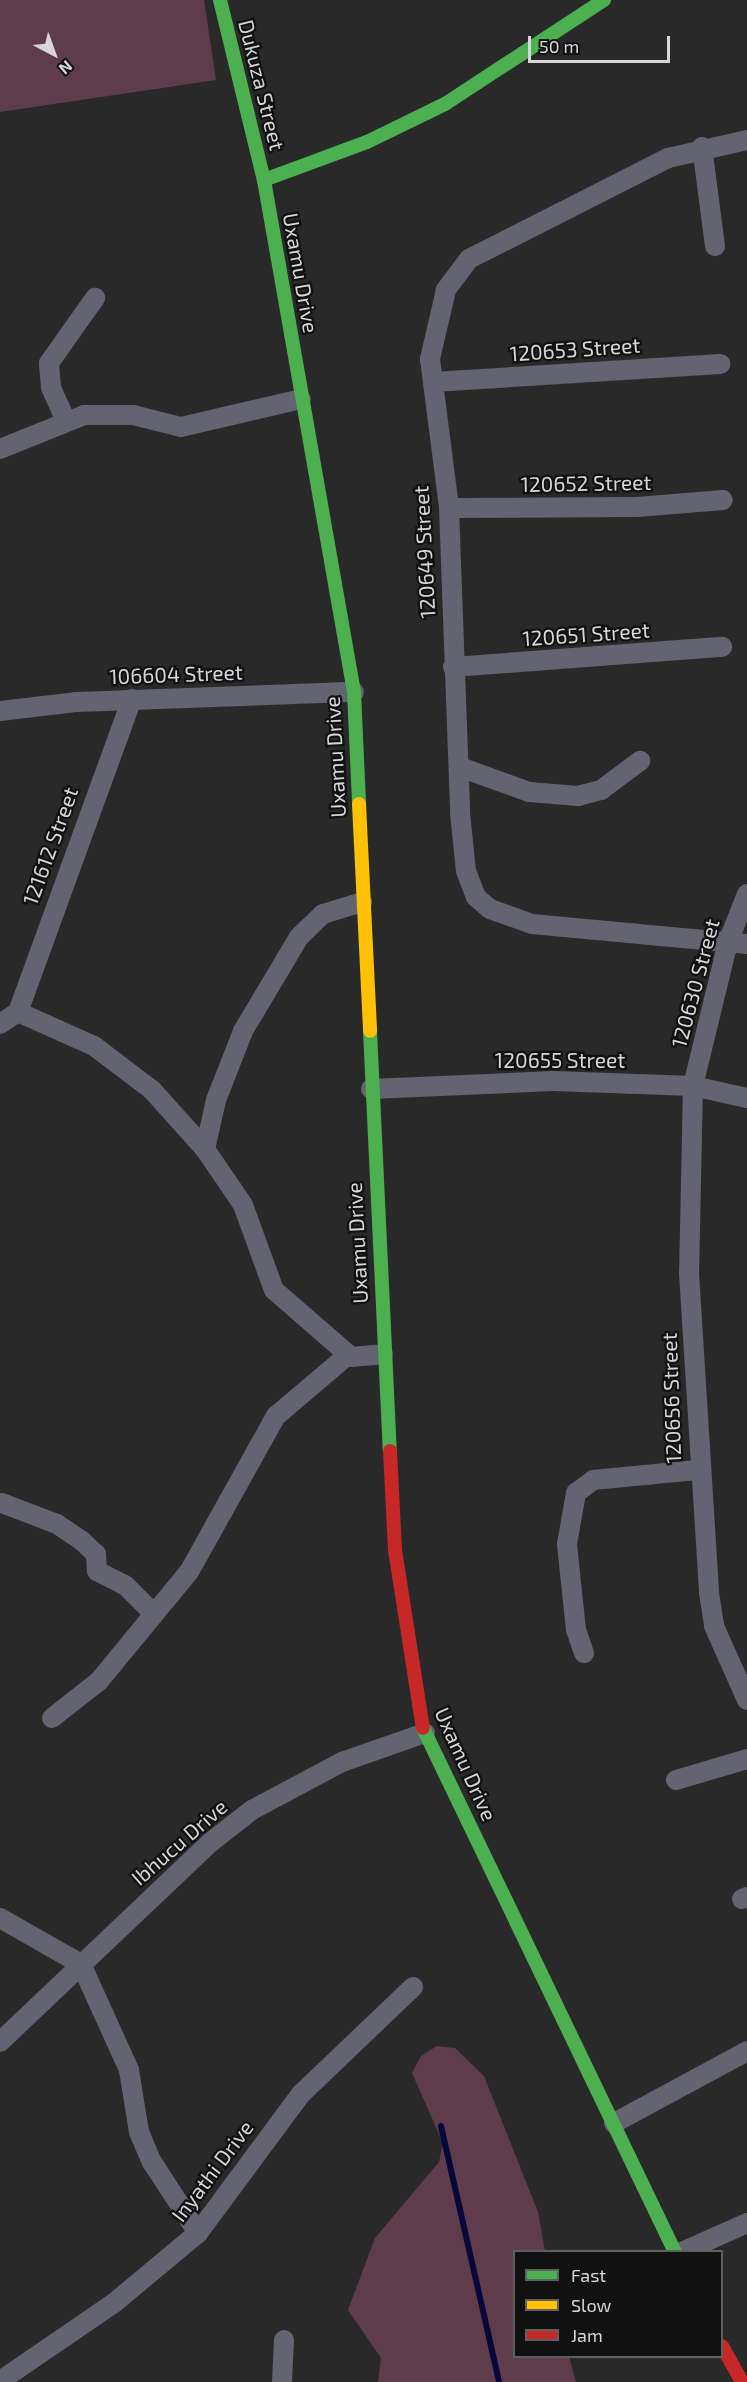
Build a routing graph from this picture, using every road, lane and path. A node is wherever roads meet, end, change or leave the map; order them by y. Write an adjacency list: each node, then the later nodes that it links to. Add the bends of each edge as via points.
1 (220, 0): 5 (street, Dukuza Street)
2 (603, 0): 5 (street, via 445,104 368,142)
3 (747, 140): 4 (street, 120649 Street)
4 (702, 147): 6 (street); 9 (street, 120649 Street, via 602,188 469,260 446,290 436,320)
5 (264, 180): 10 (street, Uxamu Drive)
6 (715, 246)
7 (95, 298): 11 (street, via 49,363 51,387)
8 (720, 364): 9 (street, 120653 Street)
9 (433, 382): 14 (street, 120649 Street)
10 (301, 399): 11 (street, via 181,427 108,412); 17 (street, Uxamu Drive)
11 (65, 419): 12 (street)
12 (0, 449)
13 (723, 500): 14 (street, 120652 Street, via 637,507)
14 (449, 508): 16 (street, 120649 Street)
15 (723, 648): 16 (street, 120651 Street)
16 (453, 668): 21 (street, 120649 Street)
17 (354, 692): 18 (street, 106604 Street); 23 (street, Uxamu Drive)
18 (132, 699): 19 (street, 106604 Street); 25 (street, 121612 Street)
19 (0, 711)
20 (640, 761): 21 (street, via 601,790 578,796 529,792)
21 (460, 767): 24 (street, 120649 Street, via 466,871 476,897 490,909 532,924 590,933)
22 (747, 894): 24 (street, 120630 Street)
23 (362, 902): 28 (street, Uxamu Drive); 30 (street, via 323,914 299,937 243,1031 216,1100)
24 (737, 943): 27 (street, 120630 Street)
25 (18, 1012): 26 (street); 30 (street, via 94,1046 130,1069)
26 (0, 1023)
27 (693, 1086): 28 (street, 120655 Street, via 553,1081); 29 (street, 120655 Street); 33 (street, 120656 Street, via 689,1273)
28 (371, 1089): 32 (street, Uxamu Drive)
29 (747, 1098)
30 (205, 1149): 31 (street, via 243,1205 274,1290)
31 (348, 1354): 32 (street); 35 (street, via 276,1416 238,1479 216,1532)
32 (383, 1354): 39 (street, Uxamu Drive, via 400,1610)
33 (698, 1470): 36 (street, via 593,1480 576,1493 567,1544 576,1630); 37 (street, 120656 Street, via 714,1626)
34 (2, 1503): 35 (street, via 57,1524 82,1541 96,1554 97,1571 125,1585)
35 (153, 1613): 38 (street, via 99,1681)
36 (584, 1653)
37 (747, 1700)
38 (52, 1718)
39 (425, 1733): 43 (street, Ibhucu Drive, via 342,1762 252,1810); 47 (street, Uxamu Drive)
40 (747, 1759): 41 (street)
41 (676, 1780)
42 (0, 1918): 43 (street)
43 (81, 1964): 45 (street, Ibhucu Drive); 49 (street, via 129,2070 140,2132 152,2162)
44 (413, 1987): 49 (street, Inyathi Drive, via 301,2094)
45 (0, 2042)
46 (747, 2051): 47 (street)
47 (614, 2123): 50 (street, Uxamu Drive)
48 (747, 2223): 51 (street)
49 (198, 2233): 54 (street, Inyathi Drive, via 114,2303)
50 (674, 2250)
51 (686, 2250)
52 (284, 2340): 55 (street)
53 (723, 2348): 56 (street)
54 (2, 2381)
55 (282, 2382)
56 (742, 2382)

